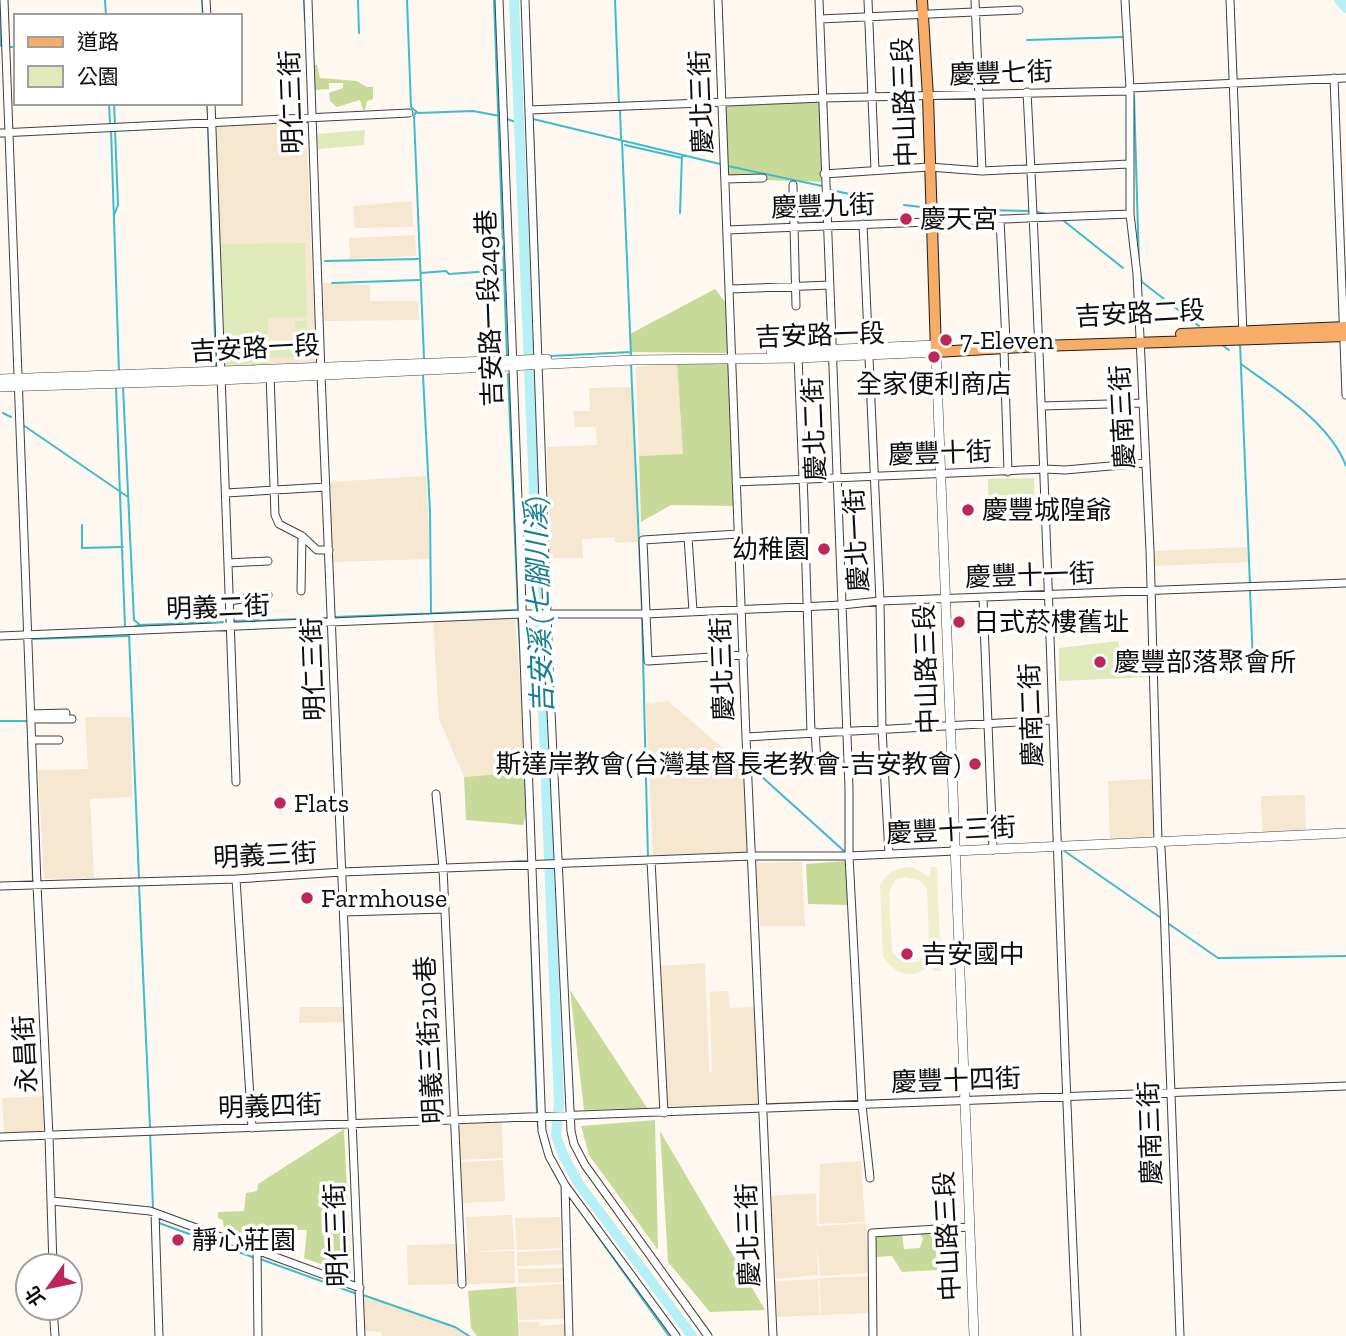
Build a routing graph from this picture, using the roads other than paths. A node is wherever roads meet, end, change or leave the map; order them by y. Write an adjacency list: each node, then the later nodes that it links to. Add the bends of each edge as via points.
1 (4, 0): 21 (street, 永昌街)
2 (308, 0): 31 (street, 明仁三街)
3 (499, 0): 66 (street, 吉安路一段249巷)
4 (525, 0): 29 (street)
5 (718, 0): 27 (street, 慶北三街)
6 (819, 0): 16 (street, 慶北二街)
7 (868, 0): 15 (street)
8 (922, 0): 14 (main road, 中山路三段)
9 (975, 0): 13 (street)
10 (1125, 0): 20 (street, 慶南三街)
11 (1230, 0): 19 (street)
12 (1019, 10): 13 (street)
13 (975, 11): 14 (street); 23 (street)
14 (923, 14): 15 (street); 25 (main road, 中山路三段)
15 (869, 16): 16 (street); 24 (street)
16 (820, 19): 26 (street, 慶北二街)
17 (1334, 78): 18 (street, 慶豐七街); 19 (street, 慶豐七街); 56 (street)
18 (1346, 78)
19 (1233, 83): 20 (street, 慶豐七街); 57 (street)
20 (1129, 88): 22 (street, 慶豐七街); 35 (street, 慶南三街)
21 (3, 91): 33 (street, 永昌街)
22 (1027, 92): 23 (street, 慶豐七街); 37 (street, 慶南二街)
23 (979, 96): 25 (street, 慶豐七街); 39 (street)
24 (872, 97): 25 (street, 慶豐七街); 26 (street, 慶豐七街); 38 (street)
25 (928, 97): 36 (main road, 中山路三段)
26 (824, 98): 27 (street, 慶豐七街); 40 (street, 慶北二街)
27 (722, 102): 29 (street, 慶豐七街); 42 (street, 慶北三街)
28 (211, 105): 32 (street)
29 (529, 110): 67 (street)
30 (409, 113): 31 (street)
31 (312, 117): 32 (street); 68 (street, 明仁三街)
32 (212, 122): 33 (street); 70 (street)
33 (9, 132): 34 (street); 72 (street, 永昌街)
34 (0, 133)
35 (1129, 164): 37 (street); 44 (street, 慶南三街)
36 (929, 167): 38 (street); 39 (street); 47 (main road, 中山路三段)
37 (1031, 168): 39 (street); 45 (street, 慶南二街)
38 (875, 170): 40 (street)
39 (982, 171)
40 (824, 174): 49 (street, 慶北二街)
41 (763, 178): 42 (street)
42 (725, 179): 51 (street, 慶北三街)
43 (793, 185): 50 (street)
44 (1130, 214): 45 (street, 慶豐九街); 58 (street, 慶南三街)
45 (1035, 218): 46 (street, 慶豐九街); 59 (street, 慶南二街)
46 (1000, 219): 47 (street, 慶豐九街); 60 (street)
47 (932, 223): 48 (street, 慶豐九街); 61 (main road, 中山路三段)
48 (863, 224): 49 (street, 慶豐九街); 62 (street, 慶北一街)
49 (827, 226): 50 (street, 慶豐九街); 52 (street, 慶北二街)
50 (793, 229): 51 (street, 慶豐九街); 53 (street)
51 (727, 230): 54 (street, 慶北三街)
52 (830, 285): 53 (street); 63 (street, 慶北二街)
53 (796, 287): 54 (street); 55 (street)
54 (730, 289): 64 (street, 慶北三街)
55 (796, 306)
56 (1345, 331): 57 (main road, 吉安路二段); 74 (street)
57 (1242, 335): 58 (main road, 吉安路二段)
58 (1139, 340): 59 (main road, 吉安路二段); 75 (street, 慶南三街)
59 (1040, 343): 60 (main road, 吉安路二段); 76 (street, 慶南二街)
60 (1005, 345): 61 (main road, 吉安路二段); 79 (street)
61 (936, 349): 62 (street, 吉安路一段); 80 (street, 中山路三段)
62 (868, 352): 63 (street, 吉安路一段); 81 (street, 慶北一街)
63 (833, 353): 65 (street, 吉安路一段); 82 (street, 慶北二街)
64 (731, 355): 65 (street, 吉安路一段); 67 (street, 吉安路一段); 84 (street, 慶北三街)
65 (798, 358): 83 (street)
66 (512, 363): 67 (street, 吉安路一段); 68 (street, 吉安路一段); 107 (street, 吉安路一段249巷)
67 (538, 363): 109 (street)
68 (321, 370): 69 (street, 吉安路一段); 85 (street, 明仁三街)
69 (270, 373): 70 (street, 吉安路一段); 86 (street)
70 (220, 376): 72 (street, 吉安路一段); 87 (street)
71 (0, 379): 72 (street, 吉安路一段)
72 (19, 382): 73 (street, 吉安路一段); 112 (street, 永昌街)
73 (0, 387)
74 (1346, 396)
75 (1143, 404): 76 (street); 77 (street, 慶南三街)
76 (1042, 406): 78 (street, 慶南二街)
77 (1145, 463): 78 (street, 慶豐十街); 96 (street, 慶南三街)
78 (1045, 468): 79 (street, 慶豐十街); 97 (street, 慶南二街)
79 (1008, 472): 80 (street, 慶豐十街)
80 (941, 474): 81 (street, 慶豐十街); 99 (street, 中山路三段)
81 (874, 476): 82 (street, 慶豐十街); 102 (street, 慶北一街)
82 (838, 479): 83 (street, 慶豐十街); 104 (street, 慶北二街)
83 (803, 481): 84 (street, 慶豐十街); 103 (street)
84 (736, 482): 88 (street, 慶北三街)
85 (326, 487): 86 (street); 91 (street, 明仁三街)
86 (274, 490): 87 (street); 89 (street, via 279,524)
87 (226, 493): 93 (street)
88 (738, 534): 90 (street); 105 (street, 慶北三街)
89 (302, 536): 91 (street, via 317,550); 95 (street)
90 (688, 537): 106 (street); 108 (street, via 643,541)
91 (329, 550): 110 (street, 明仁三街)
92 (268, 561): 93 (street)
93 (228, 563): 101 (street)
94 (1346, 583): 96 (street, 慶豐十一街)
95 (301, 590)
96 (1150, 592): 97 (street, 慶豐十一街); 130 (street, 慶南三街)
97 (1049, 594): 100 (street, 慶豐十一街); 117 (street, 慶南二街)
98 (268, 595): 101 (street)
99 (945, 598): 100 (street, 慶豐十一街); 102 (street, 慶豐十一街); 119 (street, 中山路三段)
100 (983, 598): 118 (street)
101 (229, 601): 111 (street)
102 (880, 601): 104 (street, 慶豐十一街); 120 (street, 慶北一街)
103 (808, 605): 104 (street, 慶豐十一街); 105 (street, 慶豐十一街); 122 (street)
104 (842, 605): 121 (street, 慶北二街)
105 (741, 608): 106 (street, 慶豐十一街); 114 (street, 慶北三街)
106 (693, 611): 108 (street, 慶豐十一街)
107 (522, 614): 109 (street, 慶豐十一街); 110 (street, 明義二街); 139 (street, 吉安路一段249巷)
108 (646, 614): 109 (street, 慶豐十一街); 114 (street, via 648,661)
109 (548, 615): 138 (street)
110 (332, 622): 111 (street, 明義二街); 141 (street, 明仁三街)
111 (229, 628): 112 (street, 明義二街); 127 (street)
112 (29, 635): 113 (street, 明義二街); 116 (street, 永昌街)
113 (0, 636)
114 (744, 655): 123 (street, 慶北三街)
115 (69, 716): 116 (street)
116 (31, 717): 124 (street, 永昌街)
117 (1052, 720): 118 (street); 131 (street, 慶南二街)
118 (989, 725): 119 (street); 132 (street)
119 (951, 727): 120 (street); 133 (street, 中山路三段)
120 (882, 730): 121 (street); 134 (street, 慶北一街)
121 (846, 731): 122 (street); 136 (street, 慶北二街)
122 (813, 733): 123 (street); 126 (street)
123 (746, 737): 135 (street, 慶北三街)
124 (33, 740): 125 (street); 143 (street, 永昌街)
125 (59, 740)
126 (817, 761)
127 (236, 782)
128 (436, 794): 140 (street, 明義三街210巷)
129 (1346, 833): 130 (street, 慶豐十三街)
130 (1158, 842): 131 (street, 慶豐十三街); 148 (street, 慶南三街)
131 (1057, 845): 132 (street, 慶豐十三街); 149 (street, 慶南二街)
132 (993, 850): 133 (street, 慶豐十三街)
133 (955, 851): 134 (street, 慶豐十三街); 150 (street, 中山路三段)
134 (889, 854): 136 (street, 慶豐十三街)
135 (752, 856): 136 (street, 慶豐十三街); 137 (street, 慶豐十三街); 152 (street, 慶北三街)
136 (849, 856): 151 (street, 慶北二街)
137 (650, 860): 138 (street, 慶豐十三街); 153 (street)
138 (559, 863): 139 (street, 慶豐十三街); 155 (street)
139 (532, 865): 140 (street, 明義三街); 154 (street, 吉安路一段249巷)
140 (443, 868): 141 (street, 明義三街); 145 (street, 明義三街210巷)
141 (342, 872): 142 (street, 明義三街); 146 (street, 明仁三街)
142 (236, 879): 143 (street, 明義三街); 158 (street)
143 (37, 885): 144 (street, 明義三街); 159 (street, 永昌街)
144 (0, 886)
145 (445, 909): 146 (street); 156 (street, 明義三街210巷)
146 (344, 912): 157 (street, 明仁三街)
147 (1346, 1086): 148 (street, 慶豐十四街)
148 (1170, 1093): 149 (street, 慶豐十四街); 180 (street, 慶南三街)
149 (1066, 1096): 150 (street, 慶豐十四街); 179 (street, 慶南二街)
150 (965, 1102): 151 (street, 慶豐十四街); 165 (street, 中山路三段)
151 (862, 1105): 152 (street, 慶豐十四街); 161 (street, 慶北二街)
152 (763, 1109): 153 (street, 慶豐十四街); 176 (street, 慶北三街)
153 (664, 1113): 155 (street, 慶豐十四街)
154 (544, 1117): 155 (street, 慶豐十四街); 156 (street, 明義四街); 162 (street, 吉安路一段249巷, via 542,1131 549,1156)
155 (569, 1117): 175 (street, via 574,1144 586,1164)
156 (454, 1120): 157 (street, 明義四街); 168 (street, 明義三街210巷)
157 (353, 1124): 158 (street, 明義四街); 169 (street, 明仁三街)
158 (252, 1128): 159 (street, 明義四街)
159 (50, 1136): 160 (street, 明義四街); 163 (street, 永昌街)
160 (0, 1137)
161 (870, 1178)
162 (565, 1185): 173 (street); 174 (street, 吉安路一段249巷)
163 (52, 1201): 164 (street); 167 (street, 永昌街)
164 (155, 1213): 166 (street); 170 (street)
165 (970, 1227): 177 (street, via 872,1233); 178 (street, 中山路三段)
166 (257, 1250): 169 (street); 171 (street)
167 (52, 1252)
168 (462, 1284)
169 (360, 1292): 172 (street, 明仁三街)
170 (159, 1336)
171 (258, 1336)
172 (361, 1336)
173 (569, 1336)
174 (676, 1336)
175 (708, 1336)
176 (773, 1336)
177 (873, 1336)
178 (974, 1336)
179 (1077, 1336)
180 (1180, 1336)

